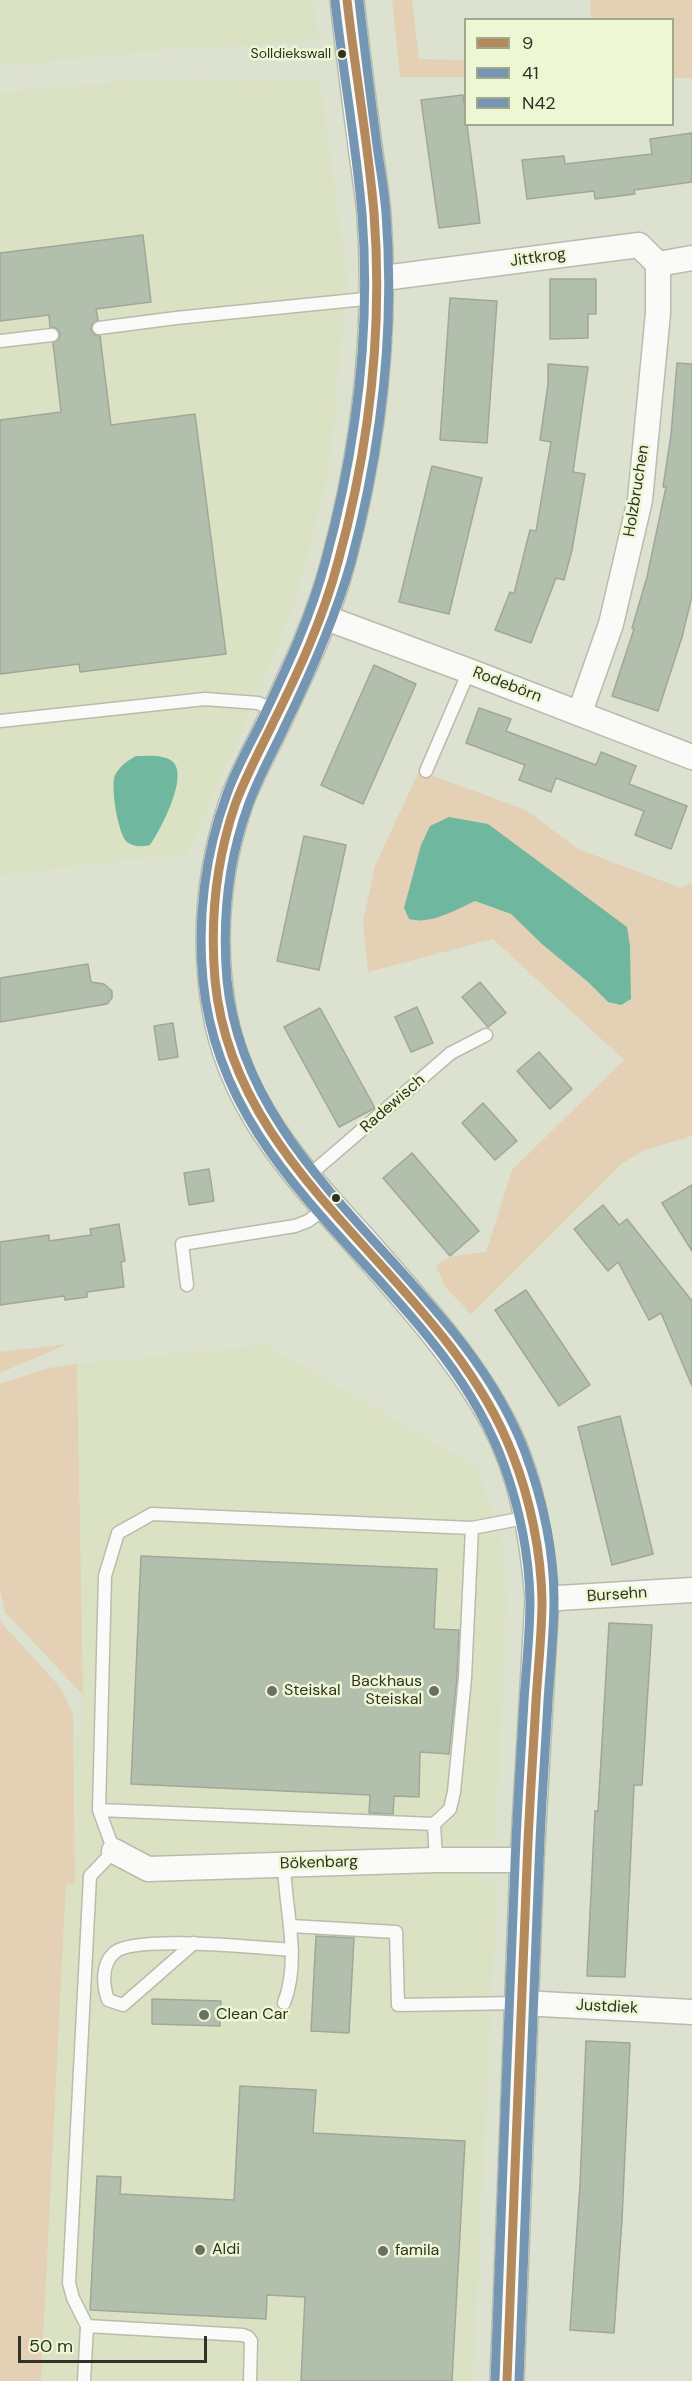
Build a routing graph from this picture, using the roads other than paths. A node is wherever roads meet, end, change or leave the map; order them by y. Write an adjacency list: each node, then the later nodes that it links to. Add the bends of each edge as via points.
1 (346, 0): 4 (street, via 374,214)
2 (692, 258): 3 (street)
3 (658, 264): 4 (street, Jittkrog, via 639,245); 11 (street, Holzbruchen, via 658,313 639,500 611,624)
4 (376, 288): 5 (lane); 8 (street, via 374,362 362,462 338,564)
5 (99, 328)
6 (51, 334): 7 (lane)
7 (0, 341)
8 (321, 616): 9 (street, Rodebörn); 10 (street)
9 (470, 670): 11 (street, Rodebörn); 14 (lane)
10 (279, 712): 12 (lane, via 258,703 206,699); 16 (street, via 236,801 227,833 216,882 214,964 218,1005 242,1086 265,1126)
11 (580, 712): 13 (street, Rodebörn)
12 (0, 721)
13 (692, 757)
14 (426, 771)
15 (486, 1035): 16 (lane, Radewisch, via 451,1053)
16 (304, 1179): 17 (street)
17 (328, 1206): 18 (lane, via 295,1227 182,1244); 19 (street, via 404,1292 474,1381 513,1453)
18 (188, 1285)
19 (530, 1517): 20 (lane); 22 (street)
20 (472, 1528): 23 (lane, via 152,1514 118,1533 105,1576); 24 (lane, via 465,1678 454,1792 450,1809)
21 (692, 1590): 22 (street, Bursehn)
22 (542, 1599): 27 (street)
23 (99, 1810): 24 (lane); 25 (lane)
24 (434, 1824): 26 (lane)
25 (114, 1851): 28 (street, Bökenbarg, via 148,1869); 35 (lane, via 90,1876 69,2283)
26 (436, 1860): 27 (street, Bökenbarg); 28 (street, Bökenbarg)
27 (528, 1860): 33 (street)
28 (284, 1864): 29 (lane)
29 (291, 1926): 31 (lane); 33 (lane, via 396,1932 398,2006)
30 (194, 1943): 30 (lane, via 123,2005 108,2000 104,1989 106,1963 115,1951 131,1946); 31 (lane)
31 (292, 1950): 32 (lane, via 289,1991)
32 (284, 2003)
33 (522, 2003): 34 (street, Justdiek); 38 (street)
34 (692, 2012)
35 (87, 2326): 36 (lane); 37 (lane, via 249,2337)
36 (84, 2381)
37 (250, 2381)
38 (507, 2381)

